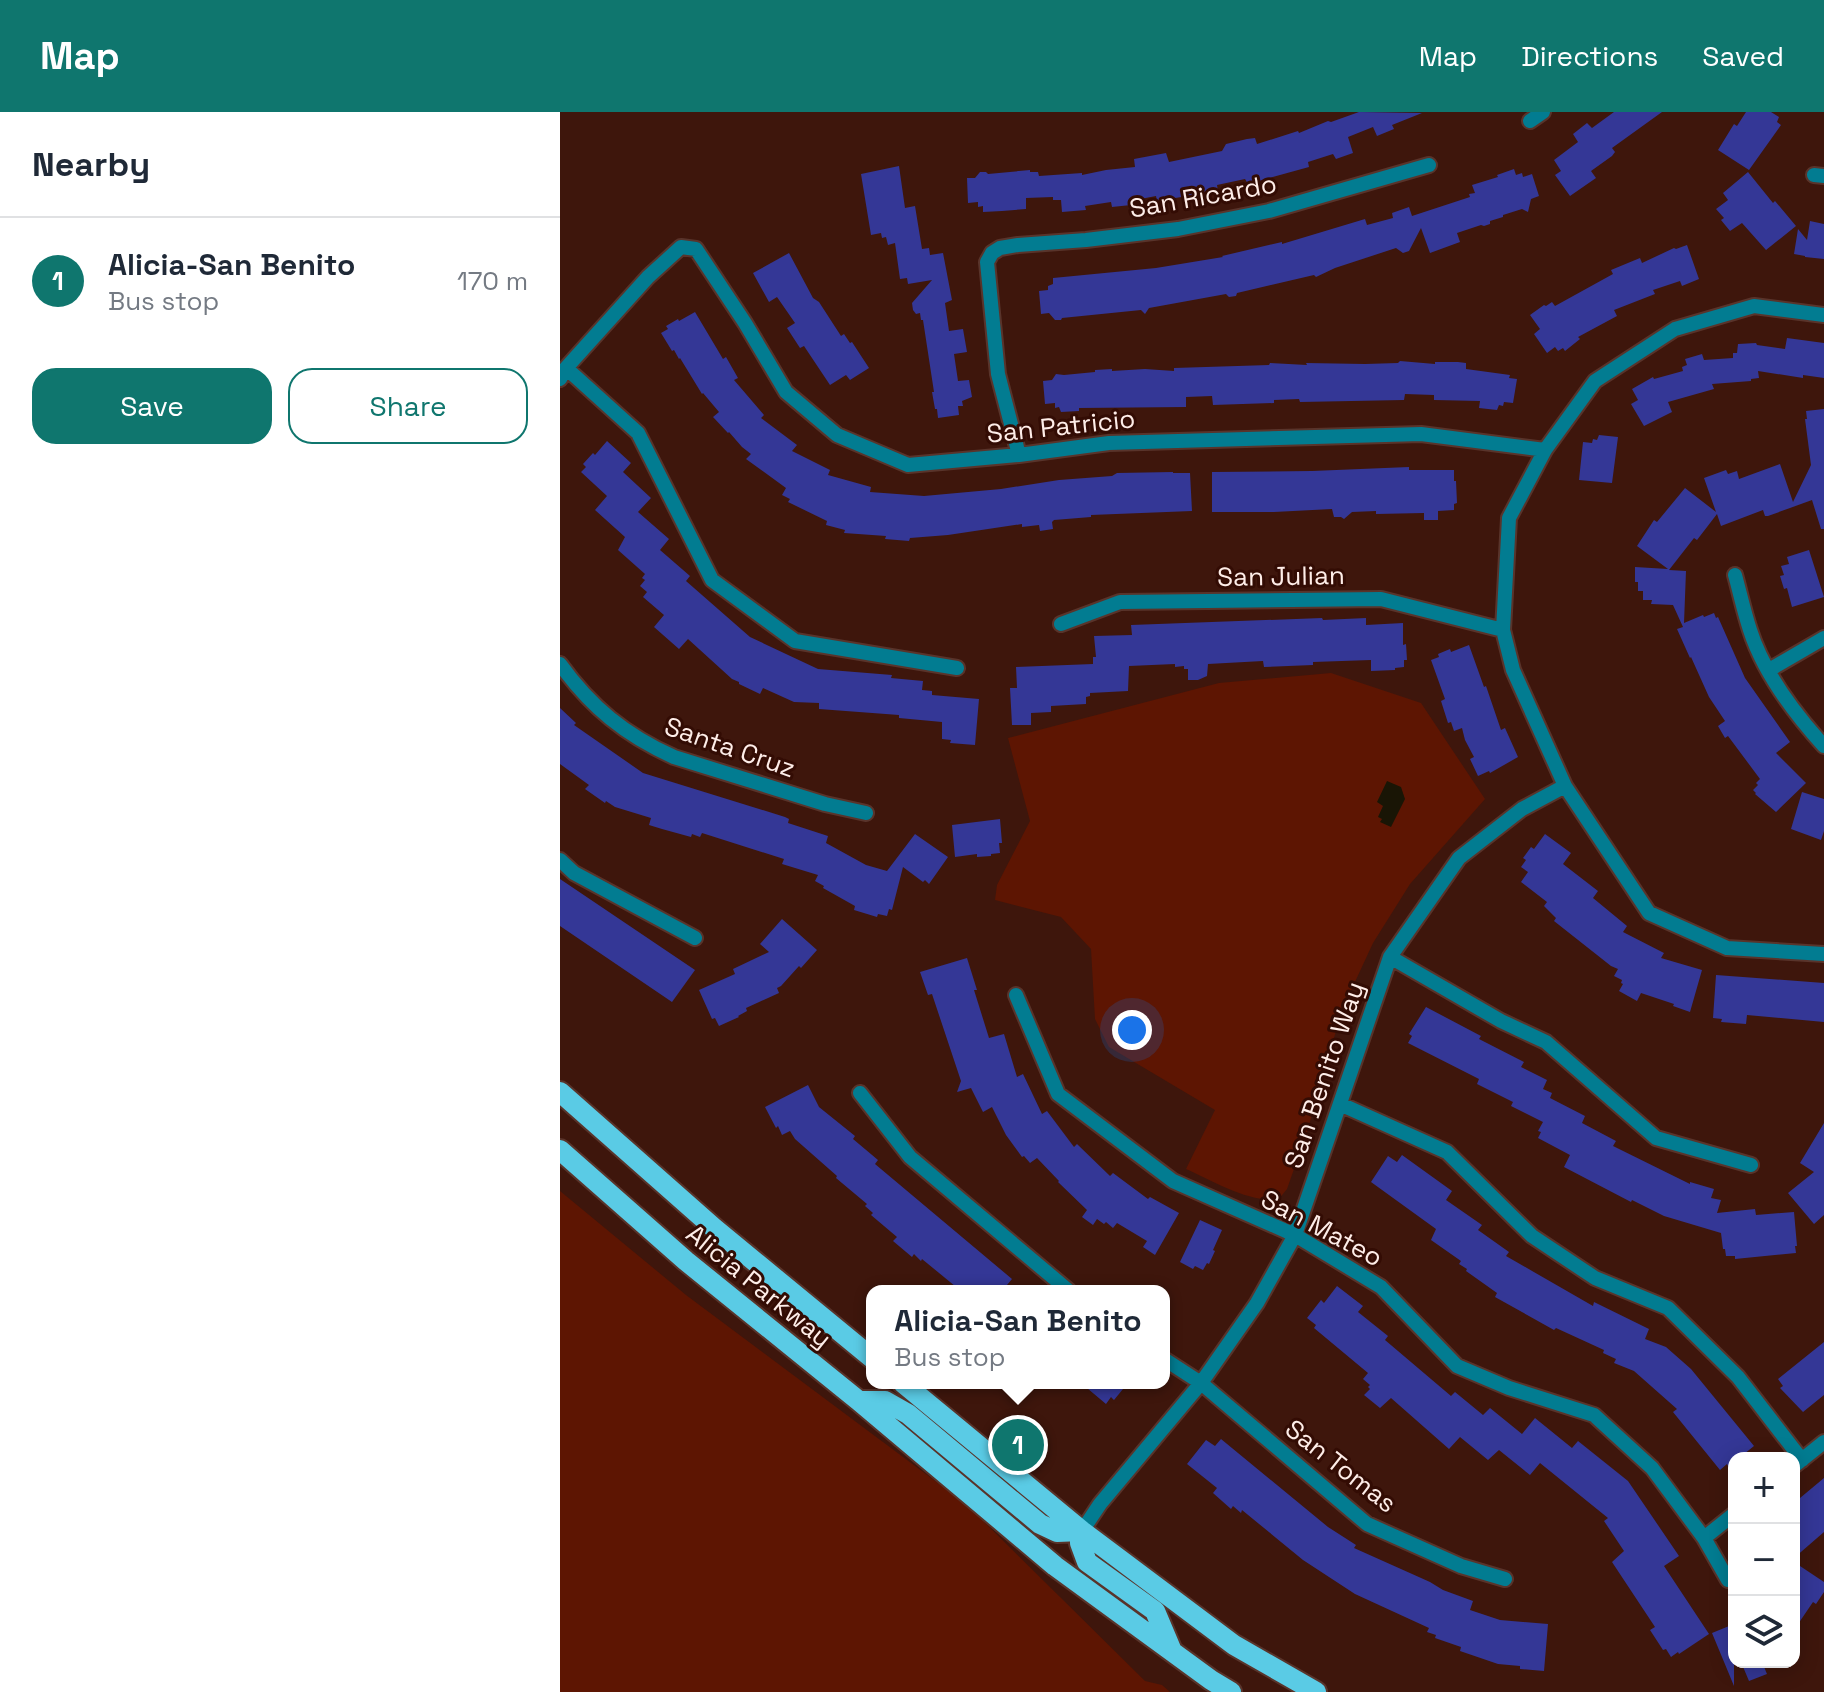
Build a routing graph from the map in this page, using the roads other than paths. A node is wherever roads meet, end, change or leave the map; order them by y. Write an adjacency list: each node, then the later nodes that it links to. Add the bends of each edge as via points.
1 (1543, 112): 2 (street)
2 (1530, 121)
3 (1429, 165): 7 (street, San Ricardo, via 1269,211 1178,229 992,253 987,262 998,374)
4 (1824, 315): 6 (street, via 1754,306 1675,329 1595,381)
5 (563, 374): 7 (street, San Patricio, via 648,277 681,247 696,249 786,392 837,435 908,465); 13 (street, via 638,433 712,580 795,641)
6 (1545, 450): 7 (street, San Patricio, via 1421,434 1109,443); 10 (street, via 1509,518)
7 (1019, 455)
8 (1735, 575): 14 (street, via 1751,633)
9 (1061, 624): 10 (street, San Julian, via 1120,602 1381,599)
10 (1503, 630): 16 (street, via 1513,670)
11 (1824, 638): 14 (street)
12 (560, 664): 17 (street, Santa Cruz, via 599,710 650,747)
13 (957, 668)
14 (1769, 670): 15 (street)
15 (1824, 746)
16 (1565, 786): 20 (street, via 1649,913 1727,948); 21 (street, San Benito Way, via 1522,809 1459,858)
17 (866, 813)
18 (560, 860): 19 (street, via 574,873)
19 (695, 938)
20 (1824, 954)
21 (1390, 957): 25 (street, San Benito Way); 27 (street, via 1546,1042 1656,1138)
22 (1016, 995): 28 (street, San Mateo, via 1058,1094 1173,1181)
23 (560, 1092): 30 (main road, Alicia Parkway)
24 (860, 1093): 29 (street, via 910,1157)
25 (1340, 1104): 28 (street, San Benito Way); 36 (street, via 1447,1152 1532,1236 1595,1278 1668,1308 1738,1377)
26 (560, 1150): 34 (main road, Alicia Parkway, via 686,1261)
27 (1751, 1165)
28 (1295, 1235): 32 (street, San Benito Way, via 1257,1303); 40 (street, San Mateo, via 1381,1287 1457,1366 1594,1415 1652,1468)
29 (1062, 1285)
30 (866, 1353)
31 (1170, 1363): 32 (street, San Tomas)
32 (1201, 1383): 39 (street, San Benito Way); 41 (street, San Tomas, via 1367,1524 1461,1566)
33 (910, 1389): 39 (main road)
34 (859, 1401): 39 (main road, via 885,1401 908,1414 1040,1524 1057,1532); 43 (main road, Alicia Parkway, via 1055,1566)
35 (1824, 1442): 37 (street)
36 (1790, 1452)
37 (1800, 1461)
38 (1728, 1519): 40 (street)
39 (1082, 1531): 43 (main road, via 1087,1562 1155,1611); 45 (main road, via 1234,1645)
40 (1704, 1538): 42 (street, San Mateo)
41 (1505, 1579)
42 (1728, 1580)
43 (1173, 1652): 44 (main road, Alicia Parkway)
44 (1231, 1692)
45 (1316, 1692)

